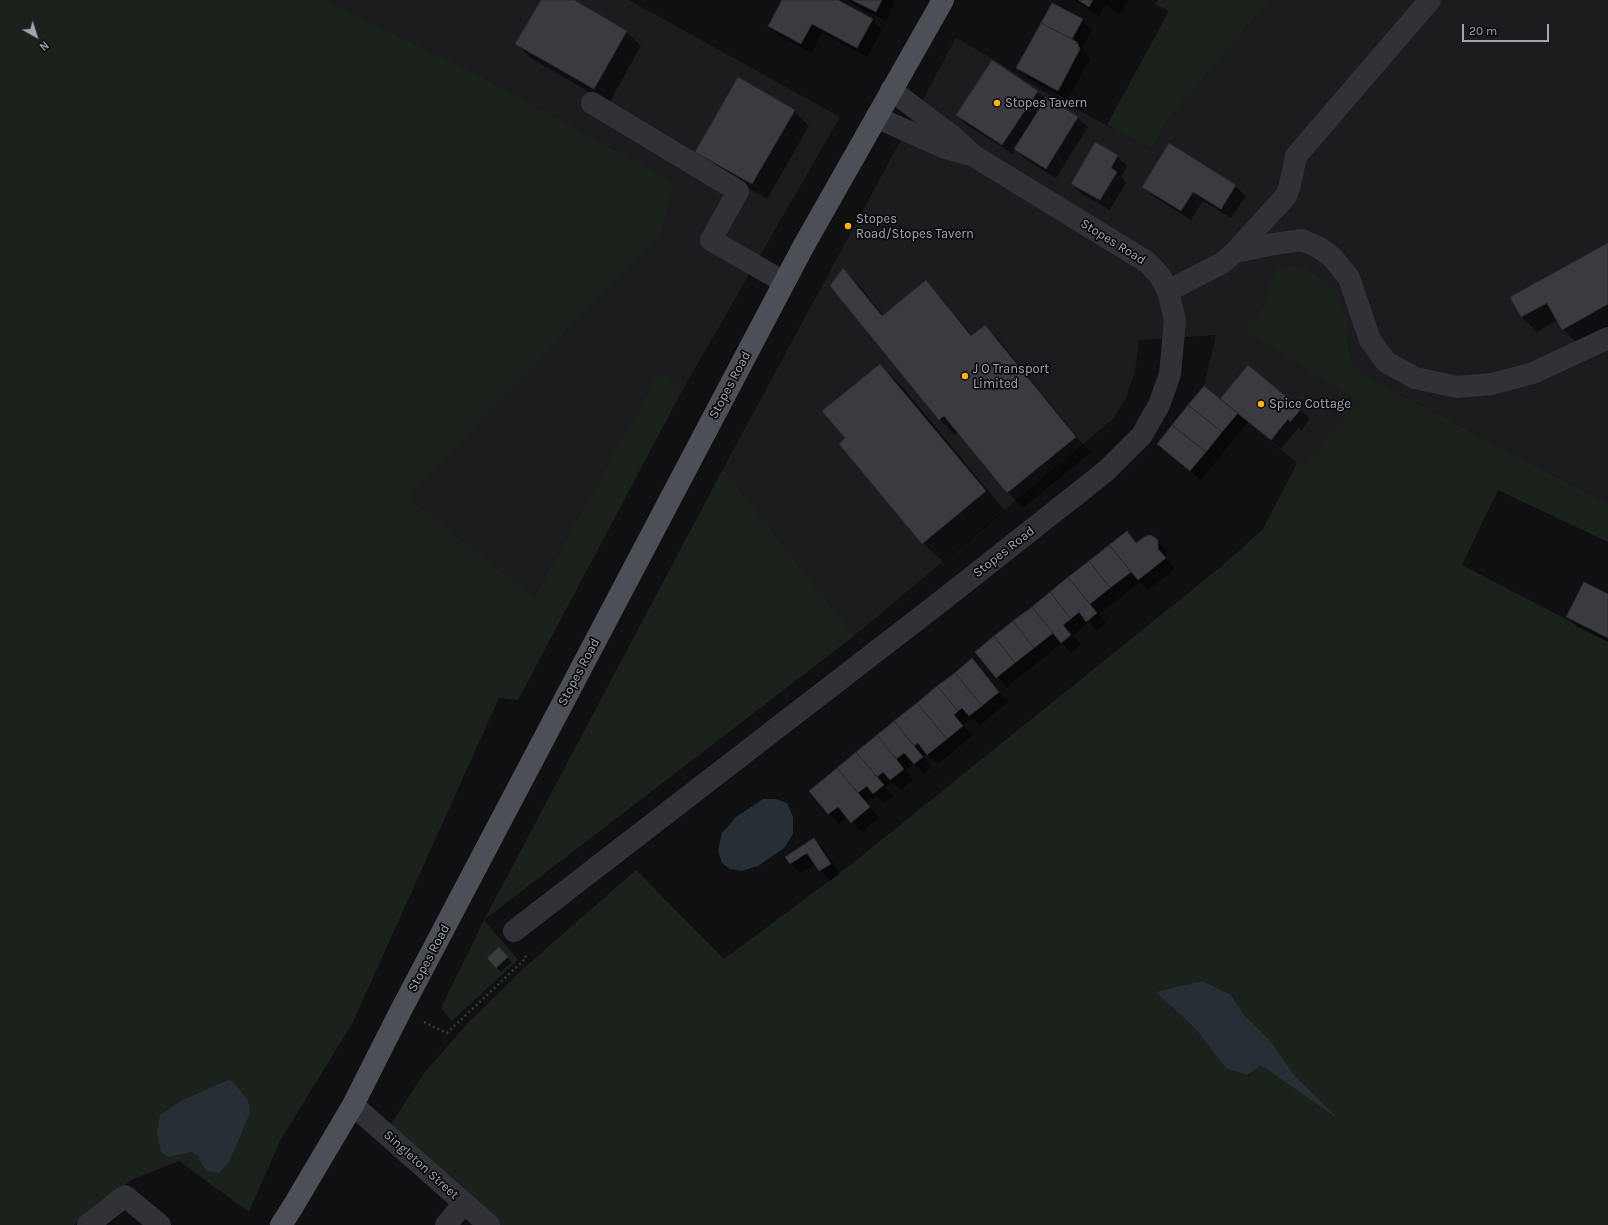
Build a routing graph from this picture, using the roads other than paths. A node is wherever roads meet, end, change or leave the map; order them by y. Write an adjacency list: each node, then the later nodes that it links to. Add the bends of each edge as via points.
1 (943, 0): 3 (main road, Stopes Road)
2 (1430, 0): 7 (street, via 1296,156 1286,196)
3 (892, 90): 5 (main road, Stopes Road); 6 (street, Stopes Road)
4 (592, 103): 8 (street, via 738,191 711,240)
5 (876, 117): 6 (street, Stopes Road, via 945,148); 8 (main road, Stopes Road)
6 (974, 156): 9 (street, Stopes Road, via 1147,262 1160,276)
7 (1236, 252): 9 (street, via 1222,263); 10 (street, via 1302,240 1318,247 1332,257 1349,278 1370,340 1386,362 1415,378 1457,387 1492,384 1533,373)
8 (784, 282): 12 (main road, Stopes Road, via 400,1012)
9 (1168, 291): 11 (street, Stopes Road, via 1175,320 1170,374 1160,405 1142,435 1106,471)
10 (1608, 338)
11 (514, 931)
12 (354, 1105): 13 (street, Singleton Street); 16 (main road, Stopes Road)
13 (464, 1203): 17 (street); 18 (street, Singleton Street)
14 (88, 1225): 15 (street, via 125,1196)
15 (160, 1225)
16 (281, 1225)
17 (446, 1225)
18 (488, 1225)

